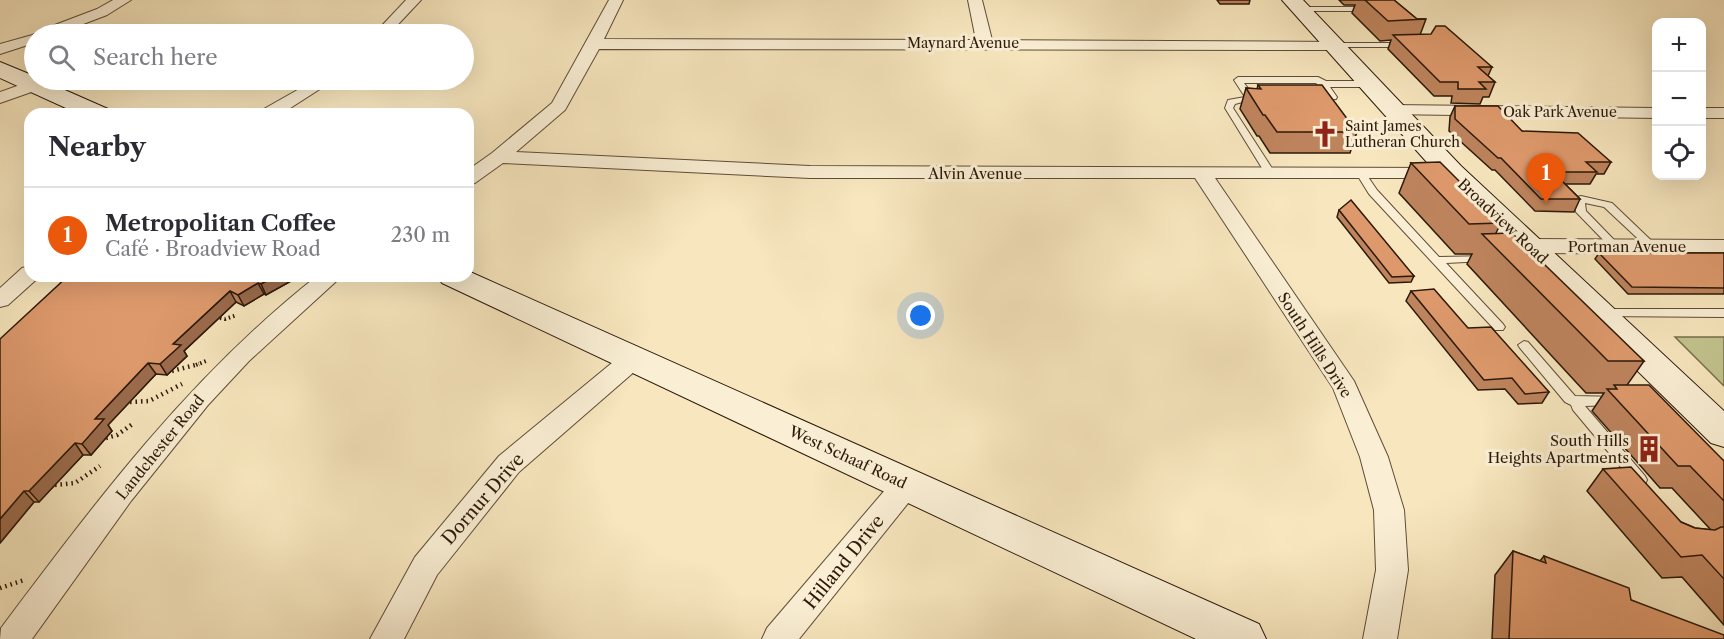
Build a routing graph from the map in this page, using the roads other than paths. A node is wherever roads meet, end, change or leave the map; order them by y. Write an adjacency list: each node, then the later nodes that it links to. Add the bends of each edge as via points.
1 (124, 0): 7 (street)
2 (414, 0): 8 (street)
3 (616, 0): 11 (street)
4 (975, 0): 10 (street)
5 (1296, 4): 6 (lane); 12 (street, Broadview Road)
6 (1375, 9)
7 (70, 24)
8 (391, 24)
9 (24, 41): 14 (street)
10 (985, 43): 11 (street, Maynard Avenue); 12 (street, Maynard Avenue)
11 (594, 44): 32 (street, via 558,106)
12 (1332, 45): 13 (lane); 18 (street, Broadview Road)
13 (1412, 45)
14 (0, 49)
15 (0, 69): 16 (street)
16 (24, 80)
17 (1324, 84): 18 (lane); 22 (lane, via 1318,80 1238,80); 24 (lane, via 1333,97)
18 (1368, 84): 28 (street, Broadview Road)
19 (24, 89): 25 (street)
20 (45, 90): 26 (street)
21 (309, 90): 27 (street)
22 (1250, 97): 23 (lane); 35 (lane, via 1231,102 1229,108)
23 (1262, 97)
24 (1309, 97)
25 (0, 98)
26 (86, 108)
27 (278, 108)
28 (1392, 110): 29 (street, Oak Park Avenue); 33 (street, Broadview Road)
29 (1652, 112)
30 (1706, 113): 31 (street)
31 (1724, 113)
32 (499, 157): 34 (street, Alvin Avenue, via 810,172); 37 (street)
33 (1451, 172): 36 (street, Alvin Avenue); 41 (street, Broadview Road)
34 (1202, 173): 35 (street, Alvin Avenue); 62 (street, South Hills Drive, via 1345,387 1374,457 1389,510 1392,570)
35 (1270, 173): 36 (street, Alvin Avenue)
36 (1361, 173): 43 (lane)
37 (474, 175)
38 (1615, 246): 39 (street, Portman Avenue); 39 (lane, via 1581,212 1581,199 1608,205); 41 (street, Portman Avenue)
39 (1653, 247): 40 (street, Portman Avenue)
40 (1724, 247)
41 (1530, 253): 48 (street, Broadview Road)
42 (1495, 258): 43 (lane)
43 (1436, 260): 50 (lane)
44 (24, 278): 47 (street)
45 (324, 282): 58 (street, Landchester Road, via 261,334 192,405)
46 (466, 282): 52 (street, West Schaaf Road)
47 (0, 300)
48 (1600, 313): 49 (lane); 55 (street, Broadview Road, via 1678,399)
49 (1724, 313)
50 (1499, 327)
51 (1524, 345): 54 (lane, via 1570,399)
52 (633, 359): 56 (street, West Schaaf Road); 59 (street, Dornur Drive, via 509,464 426,566)
53 (1635, 400): 54 (lane)
54 (1577, 402): 57 (lane)
55 (1724, 433)
56 (907, 484): 60 (street, Hilland Drive); 61 (street, West Schaaf Road)
57 (1648, 489)
58 (13, 639)
59 (387, 639)
60 (779, 639)
61 (1243, 639)
62 (1380, 639)

